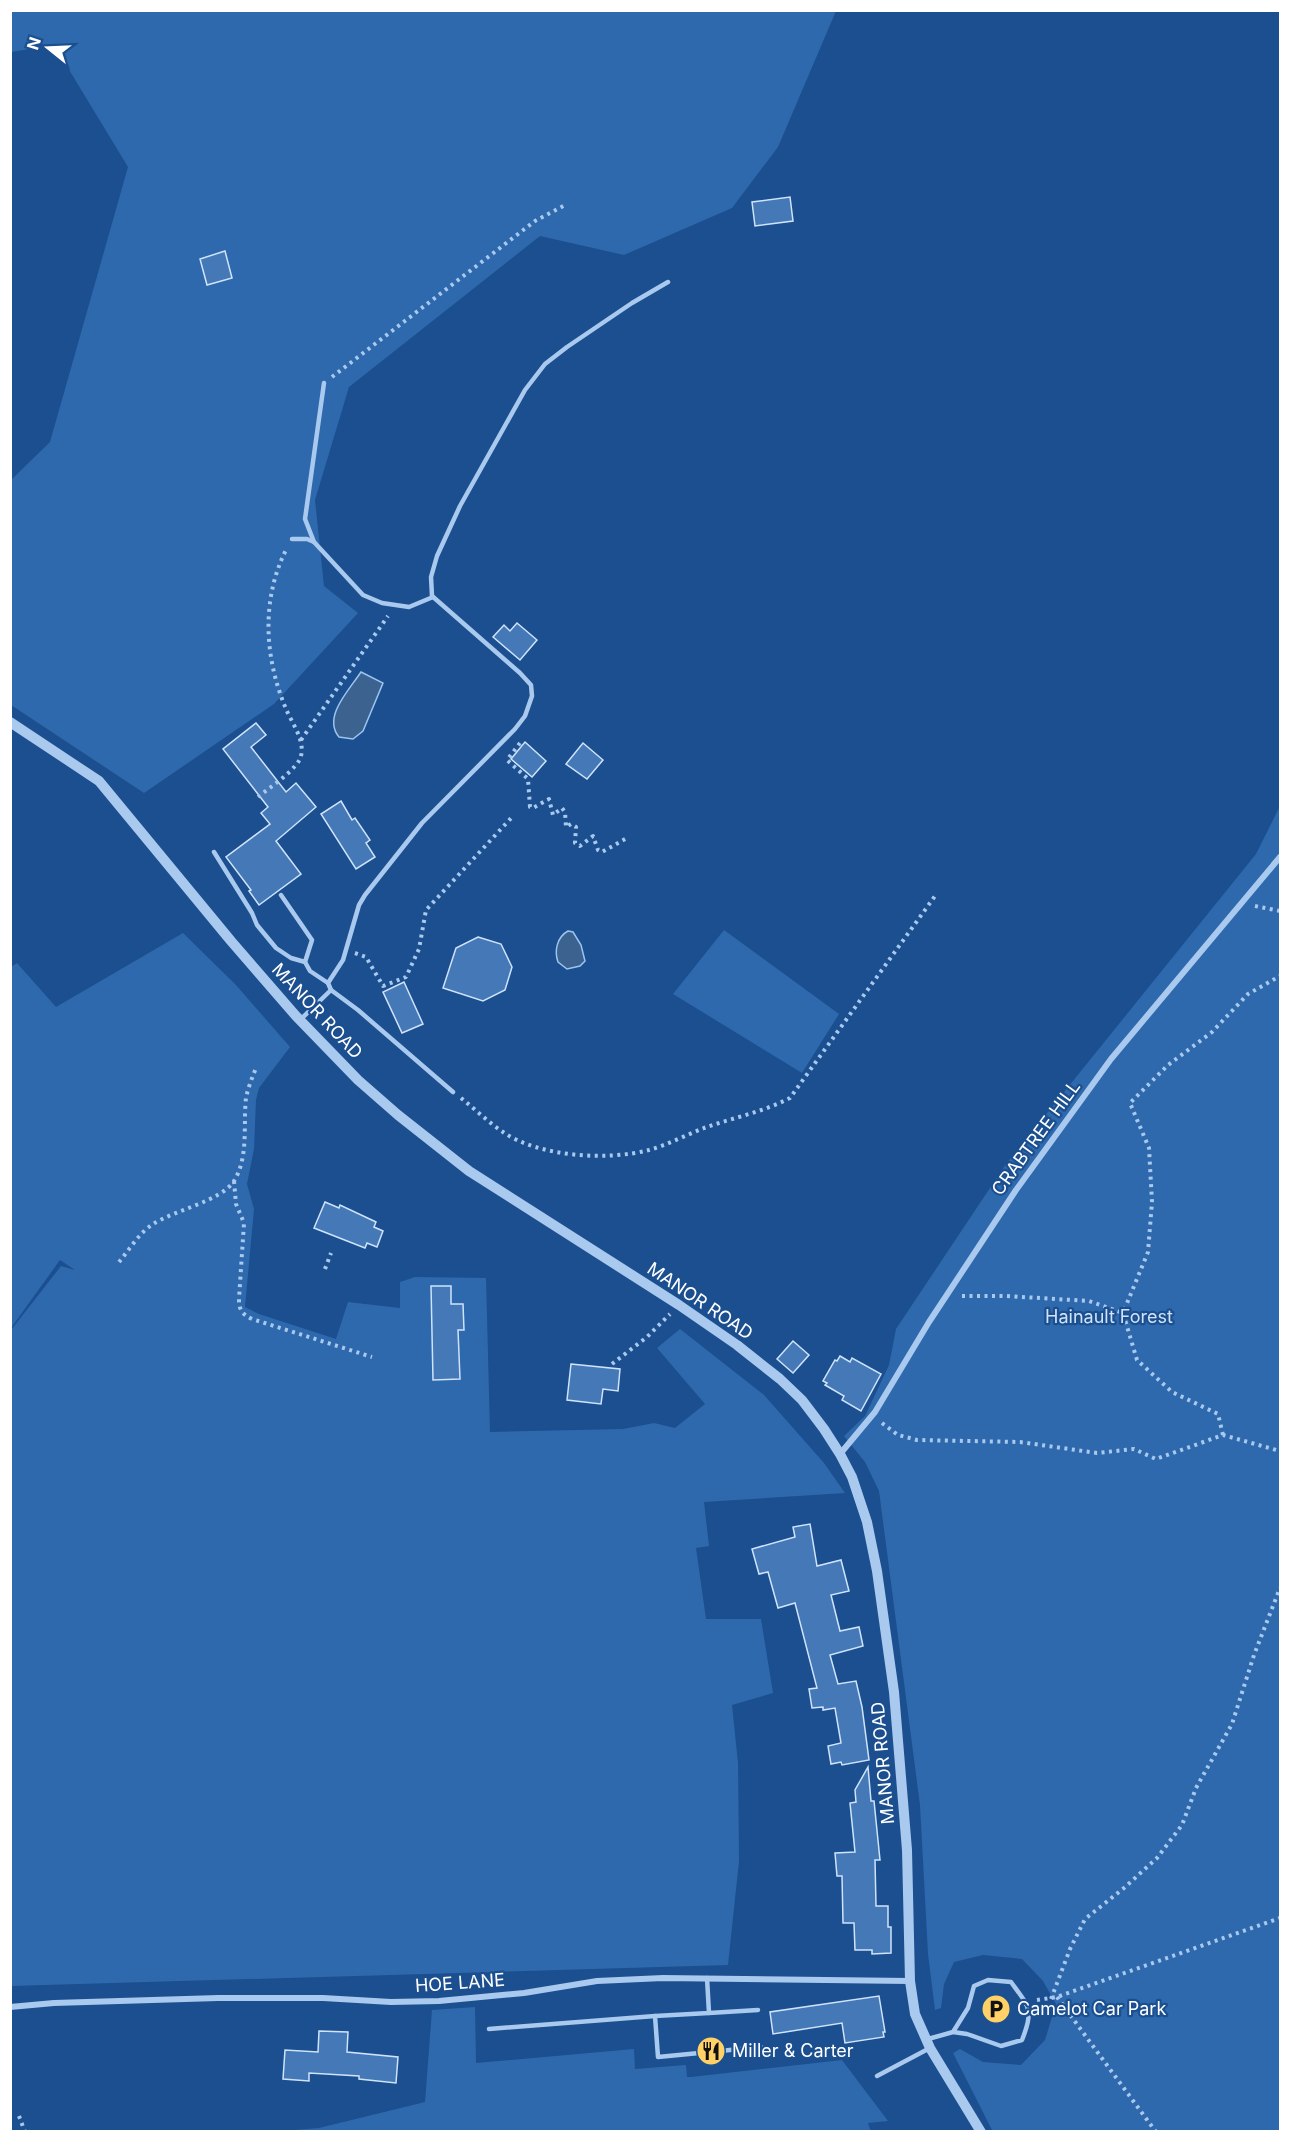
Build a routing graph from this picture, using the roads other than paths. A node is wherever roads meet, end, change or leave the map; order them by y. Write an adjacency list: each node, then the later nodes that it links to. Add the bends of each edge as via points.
1 (669, 282): 5 (lane, via 567,347 545,364 525,390 460,506 437,556 430,587)
2 (324, 383): 4 (lane, via 305,519)
3 (292, 539): 4 (lane)
4 (314, 542): 5 (lane, via 363,595 409,607)
5 (433, 597): 11 (lane, via 531,685 530,707 515,729 422,823 365,895 342,960)
6 (10, 722): 13 (street, MANOR ROAD, via 99,781)
7 (214, 852): 10 (lane, via 257,925 276,948)
8 (1281, 857): 15 (street, CRABTREE HILL, via 1111,1059 1016,1190 875,1412)
9 (281, 895): 10 (lane, via 312,940)
10 (305, 962): 11 (lane, via 310,971)
11 (328, 983): 12 (lane)
12 (330, 990): 13 (lane); 14 (lane)
13 (300, 1020): 15 (street, MANOR ROAD, via 358,1080 468,1171 680,1305 780,1380 802,1400)
14 (453, 1092)
15 (840, 1454): 17 (street, MANOR ROAD, via 867,1522 894,1692 907,1850)
16 (707, 1978): 17 (street, HOE LANE); 18 (street, HOE LANE, via 597,1981 440,2001 218,1998); 20 (lane)
17 (910, 1981): 24 (street, MANOR ROAD, via 915,2014)
18 (10, 2007)
19 (758, 2010): 20 (lane)
20 (709, 2013): 21 (lane)
21 (655, 2016): 22 (lane); 25 (lane, via 658,2057)
22 (489, 2029)
23 (953, 2032): 23 (lane, via 968,2008 974,1986 988,1980 1011,1982 1025,2002 1030,2019 1022,2040 1001,2046); 24 (lane)
24 (928, 2044): 26 (lane); 27 (street, MANOR ROAD)
25 (761, 2047)
26 (878, 2076)
27 (981, 2132)

